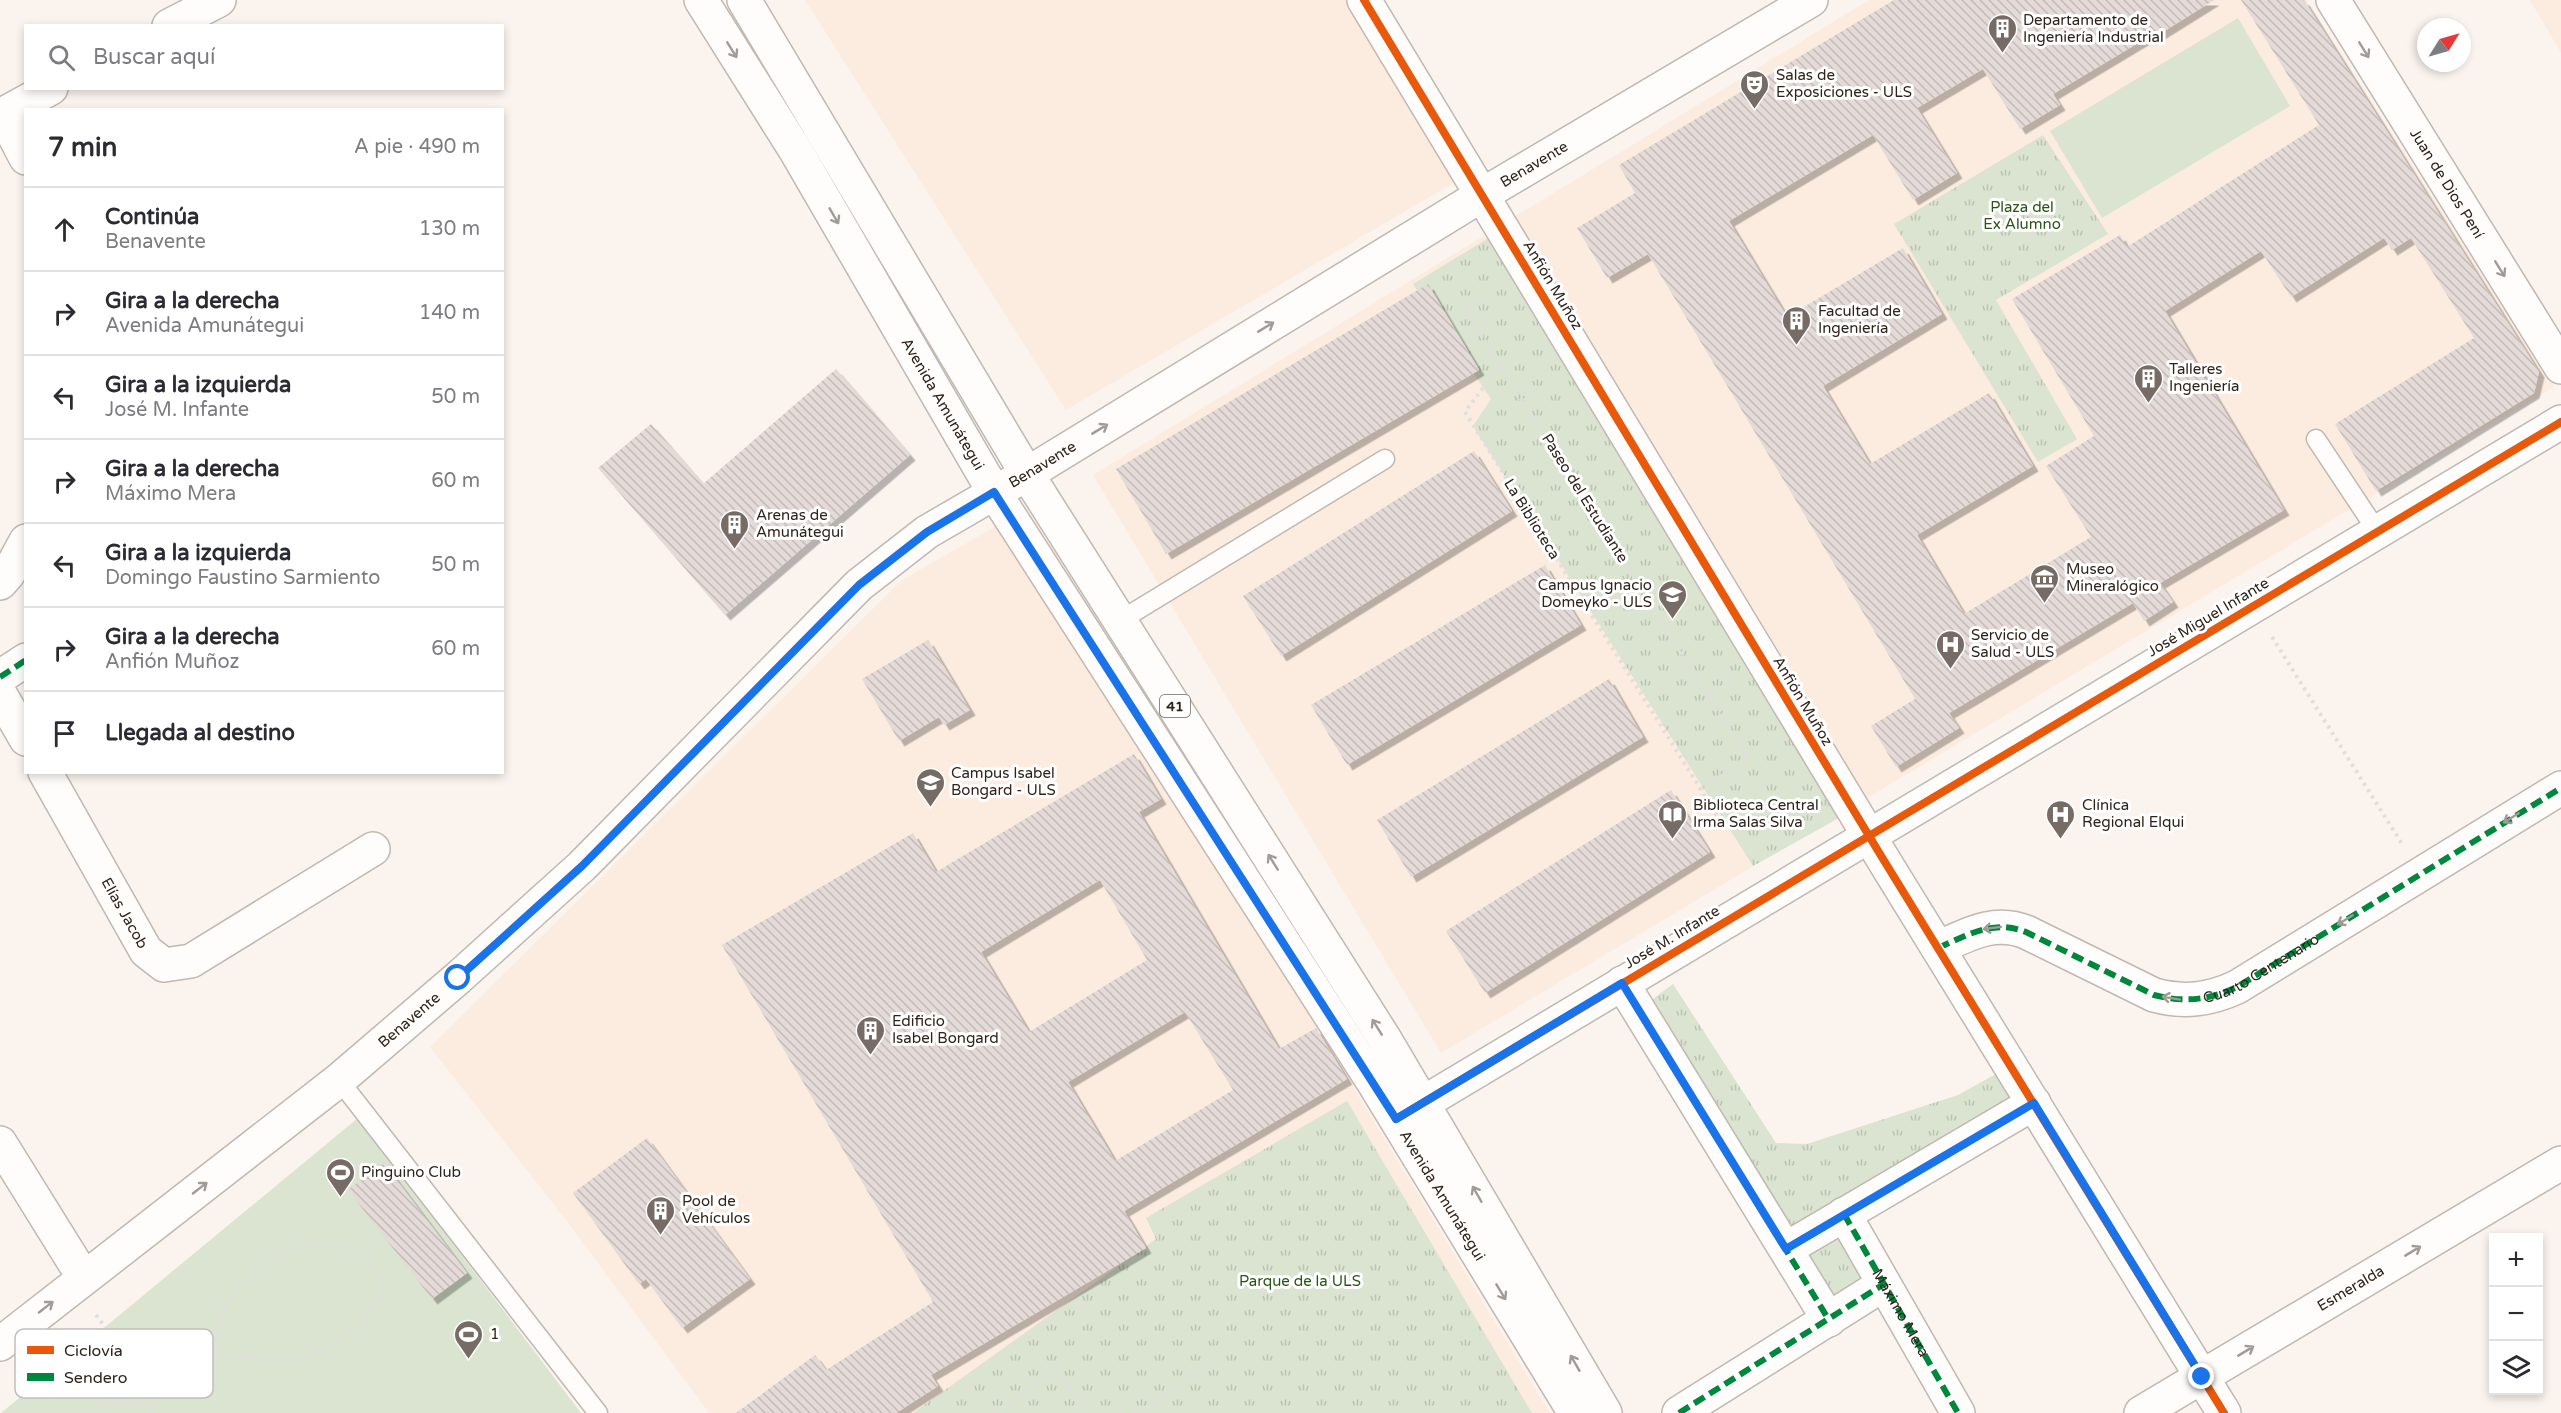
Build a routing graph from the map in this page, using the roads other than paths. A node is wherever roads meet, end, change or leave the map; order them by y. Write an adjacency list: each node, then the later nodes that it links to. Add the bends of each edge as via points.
1 (701, 0): 15 (street, Avenida Amunátegui / 41, one-way to 15, via 796,151)
2 (744, 0): 14 (street, Avenida Amunátegui / 41)
3 (1364, 0): 9 (street, Anfión Muñoz)
4 (1811, 0): 9 (street, Benavente)
5 (2333, 0): 10 (street, Juan de Dios Pení, one-way to 10)
6 (47, 90): 7 (street)
7 (2, 115): 8 (street)
8 (24, 154)
9 (1482, 195): 14 (street, Benavente, one-way to 9); 26 (street, Anfión Muñoz)
10 (2561, 367)
11 (2561, 422): 16 (street, José Miguel Infante)
12 (2316, 438): 16 (lane)
13 (1385, 459): 19 (lane)
14 (1027, 474): 15 (street, Benavente); 19 (street, Avenida Amunátegui / 41)
15 (994, 492): 30 (street, Benavente, via 927,532 859,585 582,866); 32 (street, Avenida Amunátegui / 41)
16 (2377, 531): 26 (street, José Miguel Infante)
17 (24, 545): 18 (street)
18 (0, 583)
19 (1121, 620): 32 (street, Avenida Amunátegui / 41, one-way to 19, via 1384,1038)
20 (24, 661): 21 (street)
21 (0, 678)
22 (0, 694): 23 (street)
23 (24, 736)
24 (46, 774): 27 (street, Elías Jacob, via 146,951 164,965 191,960)
25 (2561, 788): 28 (street, Cuarto Centenario, one-way to 28, via 2237,987 2205,999 2171,999 2154,994 2008,927 1978,930)
26 (1869, 835): 28 (street, Anfión Muñoz); 29 (street, José M. Infante)
27 (373, 849)
28 (1938, 948): 31 (street, Anfión Muñoz)
29 (1622, 983): 32 (street, José M. Infante); 36 (street)
30 (339, 1080): 37 (street, Benavente, one-way to 30); 44 (lane)
31 (2034, 1103): 35 (street); 43 (street, Anfión Muñoz)
32 (1409, 1111): 45 (street, Avenida Amunátegui / 41, one-way to 45); 46 (street, Avenida Amunátegui / 41, one-way to 32)
33 (0, 1143): 37 (street)
34 (2561, 1163): 43 (street, Esmeralda, one-way to 34)
35 (1844, 1214): 36 (street); 38 (street, Máximo Mera)
36 (1786, 1249): 39 (street)
37 (79, 1281): 40 (street, Benavente, one-way to 37)
38 (1884, 1284): 39 (street); 48 (street, Máximo Mera)
39 (1829, 1320): 47 (street)
40 (19, 1329)
41 (15, 1332): 42 (street, Benavente, one-way to 41)
42 (0, 1344)
43 (2202, 1377): 49 (street, Esmeralda); 50 (street, Anfión Muñoz)
44 (598, 1413)
45 (1575, 1413)
46 (1605, 1413)
47 (1679, 1413)
48 (1958, 1413)
49 (2141, 1413)
50 (2224, 1413)

